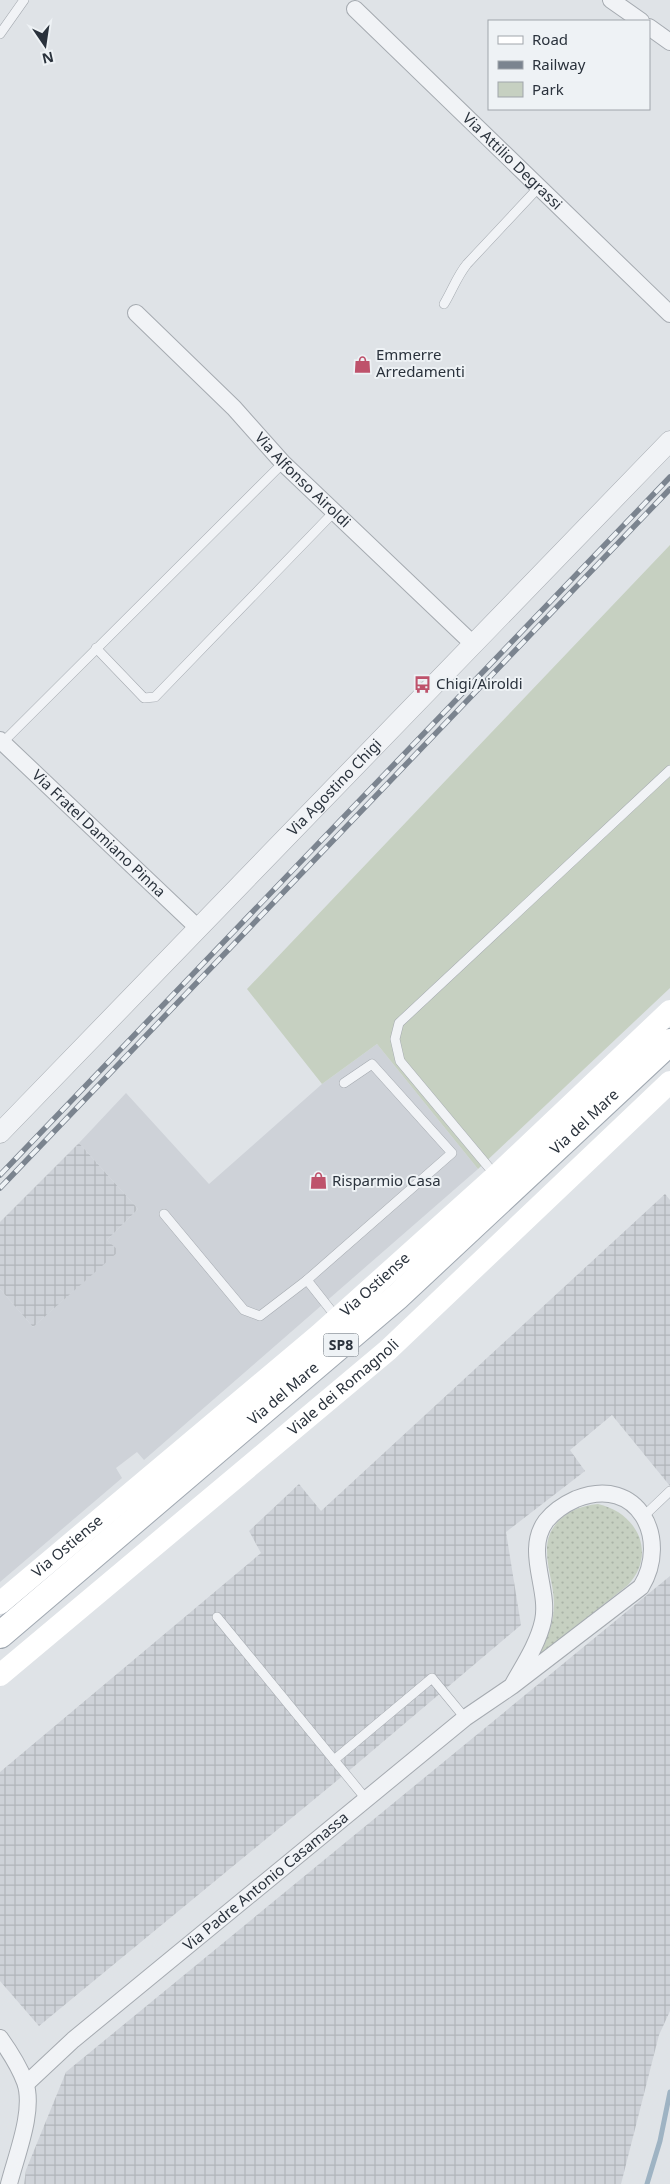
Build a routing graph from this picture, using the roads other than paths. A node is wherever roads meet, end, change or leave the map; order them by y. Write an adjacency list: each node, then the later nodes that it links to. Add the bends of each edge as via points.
1 (24, 0): 5 (lane)
2 (611, 0): 4 (street)
3 (355, 9): 6 (street, Via Attilio Degrassi)
4 (640, 20)
5 (0, 34)
6 (538, 187): 7 (lane, via 463,269); 9 (street, Via Attilio Degrassi)
7 (444, 304)
8 (136, 313): 11 (street, Via Alfonso Airoldi, via 234,408)
9 (670, 314)
10 (670, 441): 13 (street, Via Agostino Chigi)
11 (283, 463): 12 (street, Via Alfonso Airoldi); 14 (lane)
12 (334, 512): 13 (street, Via Alfonso Airoldi); 14 (lane, via 155,697 144,698)
13 (473, 644): 17 (street, Via Agostino Chigi)
14 (96, 648): 15 (lane)
15 (1, 741): 17 (street, Via Fratel Damiano Pinna)
16 (670, 770): 23 (lane, via 399,1023 395,1039 400,1061)
17 (197, 927): 22 (street, Via Agostino Chigi)
18 (670, 1011): 23 (main road, Via Ostiense)
19 (670, 1042): 31 (main road, Via del Mare / SP8, via 373,1318)
20 (670, 1082): 32 (main road, Viale dei Romagnoli, via 376,1361)
21 (344, 1083): 25 (lane, via 372,1064 452,1153)
22 (0, 1133)
23 (496, 1176): 26 (main road, Via Ostiense)
24 (164, 1214): 25 (lane, via 244,1310 260,1316)
25 (307, 1280): 26 (lane)
26 (338, 1318): 29 (main road, Via Ostiense)
27 (670, 1491): 28 (lane)
28 (646, 1513): 33 (street, Via Padre Antonio Casamassa, via 656,1531 658,1546 650,1576); 33 (street, Via Padre Antonio Casamassa, via 626,1497 600,1492 569,1502 547,1521 542,1528 538,1551 543,1621 535,1644)
29 (0, 1603)
30 (217, 1617): 35 (lane)
31 (0, 1635)
32 (0, 1675)
33 (512, 1686): 34 (street, Via Padre Antonio Casamassa)
34 (465, 1718): 35 (lane, via 432,1678); 36 (street, Via Padre Antonio Casamassa)
35 (334, 1760): 36 (lane)
36 (366, 1799): 38 (street, Via Padre Antonio Casamassa, via 73,2040)
37 (0, 2038): 38 (street)
38 (26, 2084): 39 (street, via 26,2121)
39 (8, 2184)

